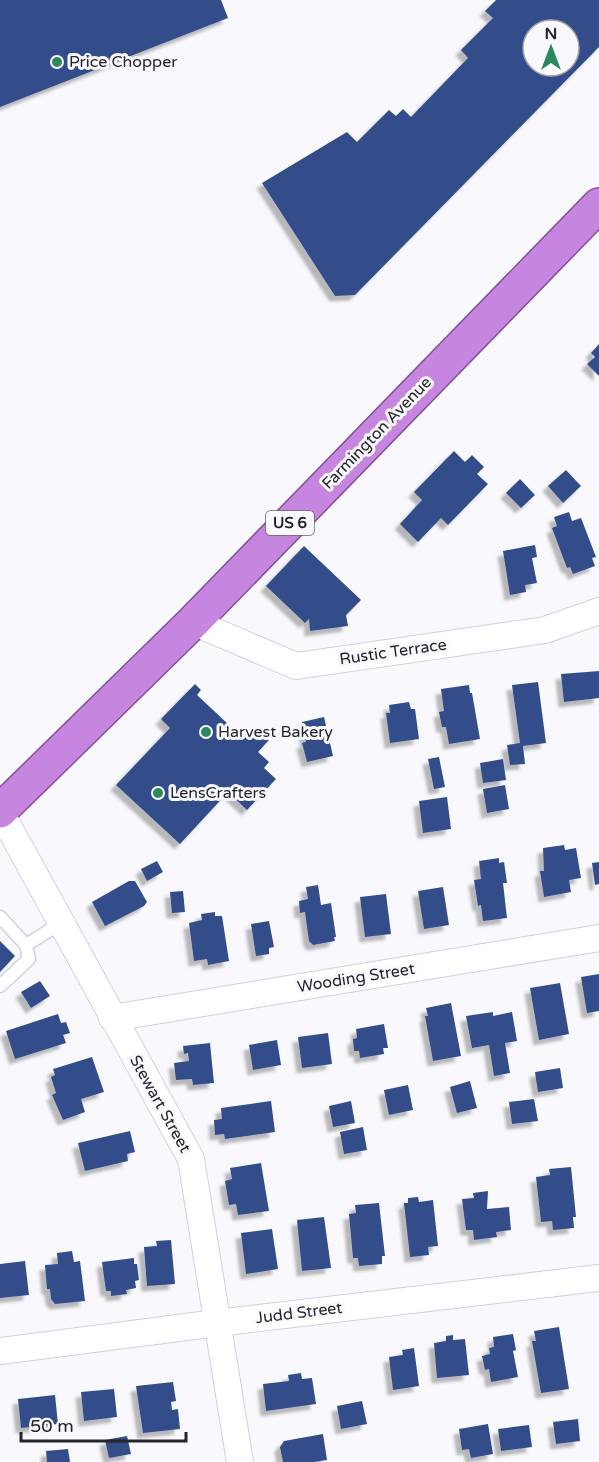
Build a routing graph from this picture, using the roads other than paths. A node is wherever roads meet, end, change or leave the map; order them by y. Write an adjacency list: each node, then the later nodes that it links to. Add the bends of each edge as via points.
1 (599, 205): 3 (highway, Farmington Avenue / US 6)
2 (599, 611): 3 (street, Rustic Terrace, via 545,630 296,666)
3 (193, 622): 4 (highway, Farmington Avenue / US 6)
4 (0, 811): 6 (street, Stewart Street)
5 (0, 917): 8 (lane)
6 (61, 923): 8 (lane); 10 (street, Stewart Street)
7 (599, 938): 10 (street, Wooding Street)
8 (26, 945): 9 (lane, via 29,959)
9 (3, 979)
10 (112, 1018): 12 (street, Stewart Street, via 191,1159)
11 (599, 1280): 12 (street, Judd Street)
12 (217, 1323): 13 (street, Judd Street); 14 (street, Stewart Street)
13 (0, 1351)
14 (240, 1462)

